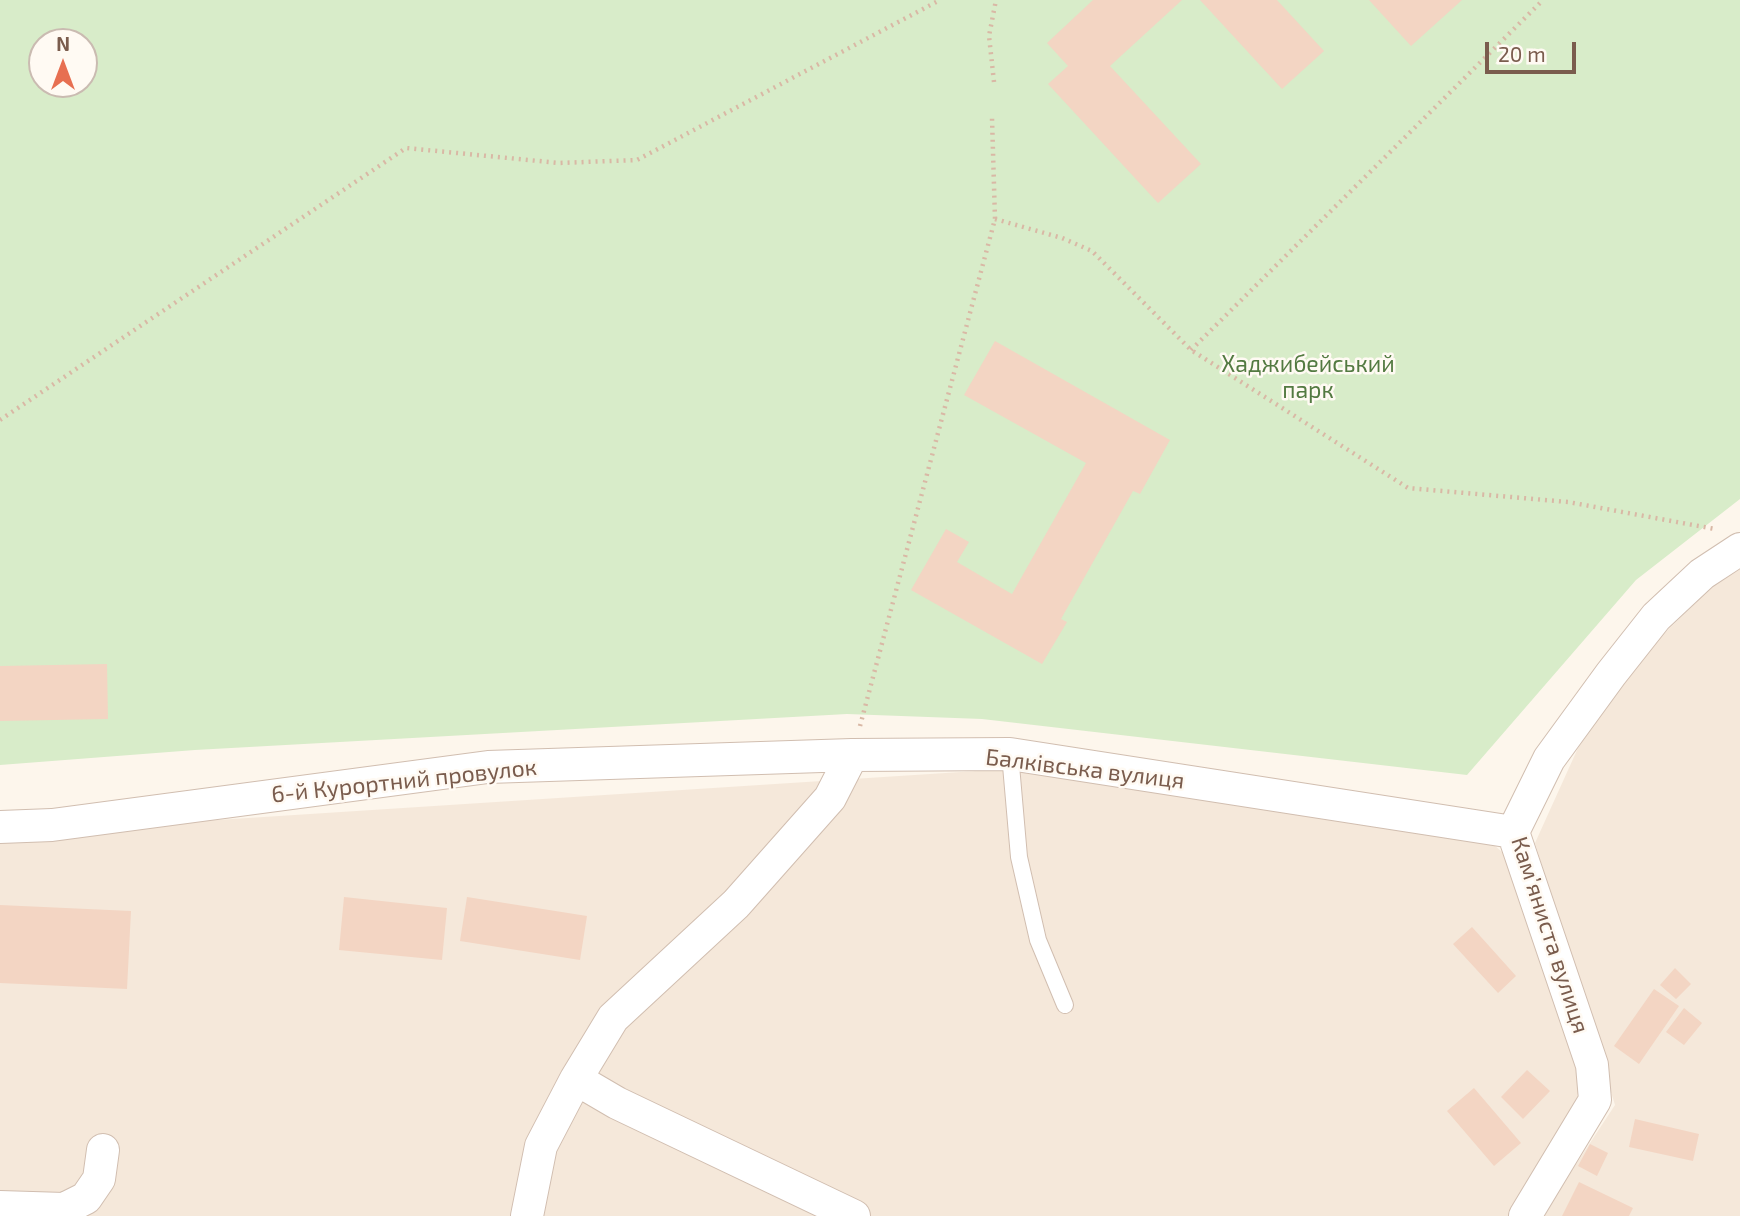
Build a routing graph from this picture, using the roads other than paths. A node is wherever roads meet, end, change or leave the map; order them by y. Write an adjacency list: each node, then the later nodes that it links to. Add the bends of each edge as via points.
1 (1733, 540): 5 (street, Камʼяниста вулиця, via 1656,617 1611,674 1549,759)
2 (1010, 754): 3 (street, Балківська вулиця); 5 (street, Балківська вулиця); 6 (lane, via 1019,857 1038,940)
3 (852, 755): 4 (street, 6-й Курортний провулок, via 488,767 52,825); 7 (street, via 830,797 736,904 613,1018)
4 (0, 827)
5 (1513, 832): 12 (street, Камʼяниста вулиця, via 1592,1065 1595,1100)
6 (1065, 1005)
7 (576, 1079): 10 (street, via 541,1146); 11 (street)
8 (103, 1150): 9 (street, via 99,1179 86,1198 64,1209)
9 (0, 1207)
10 (527, 1216)
11 (853, 1216)
12 (1525, 1216)

